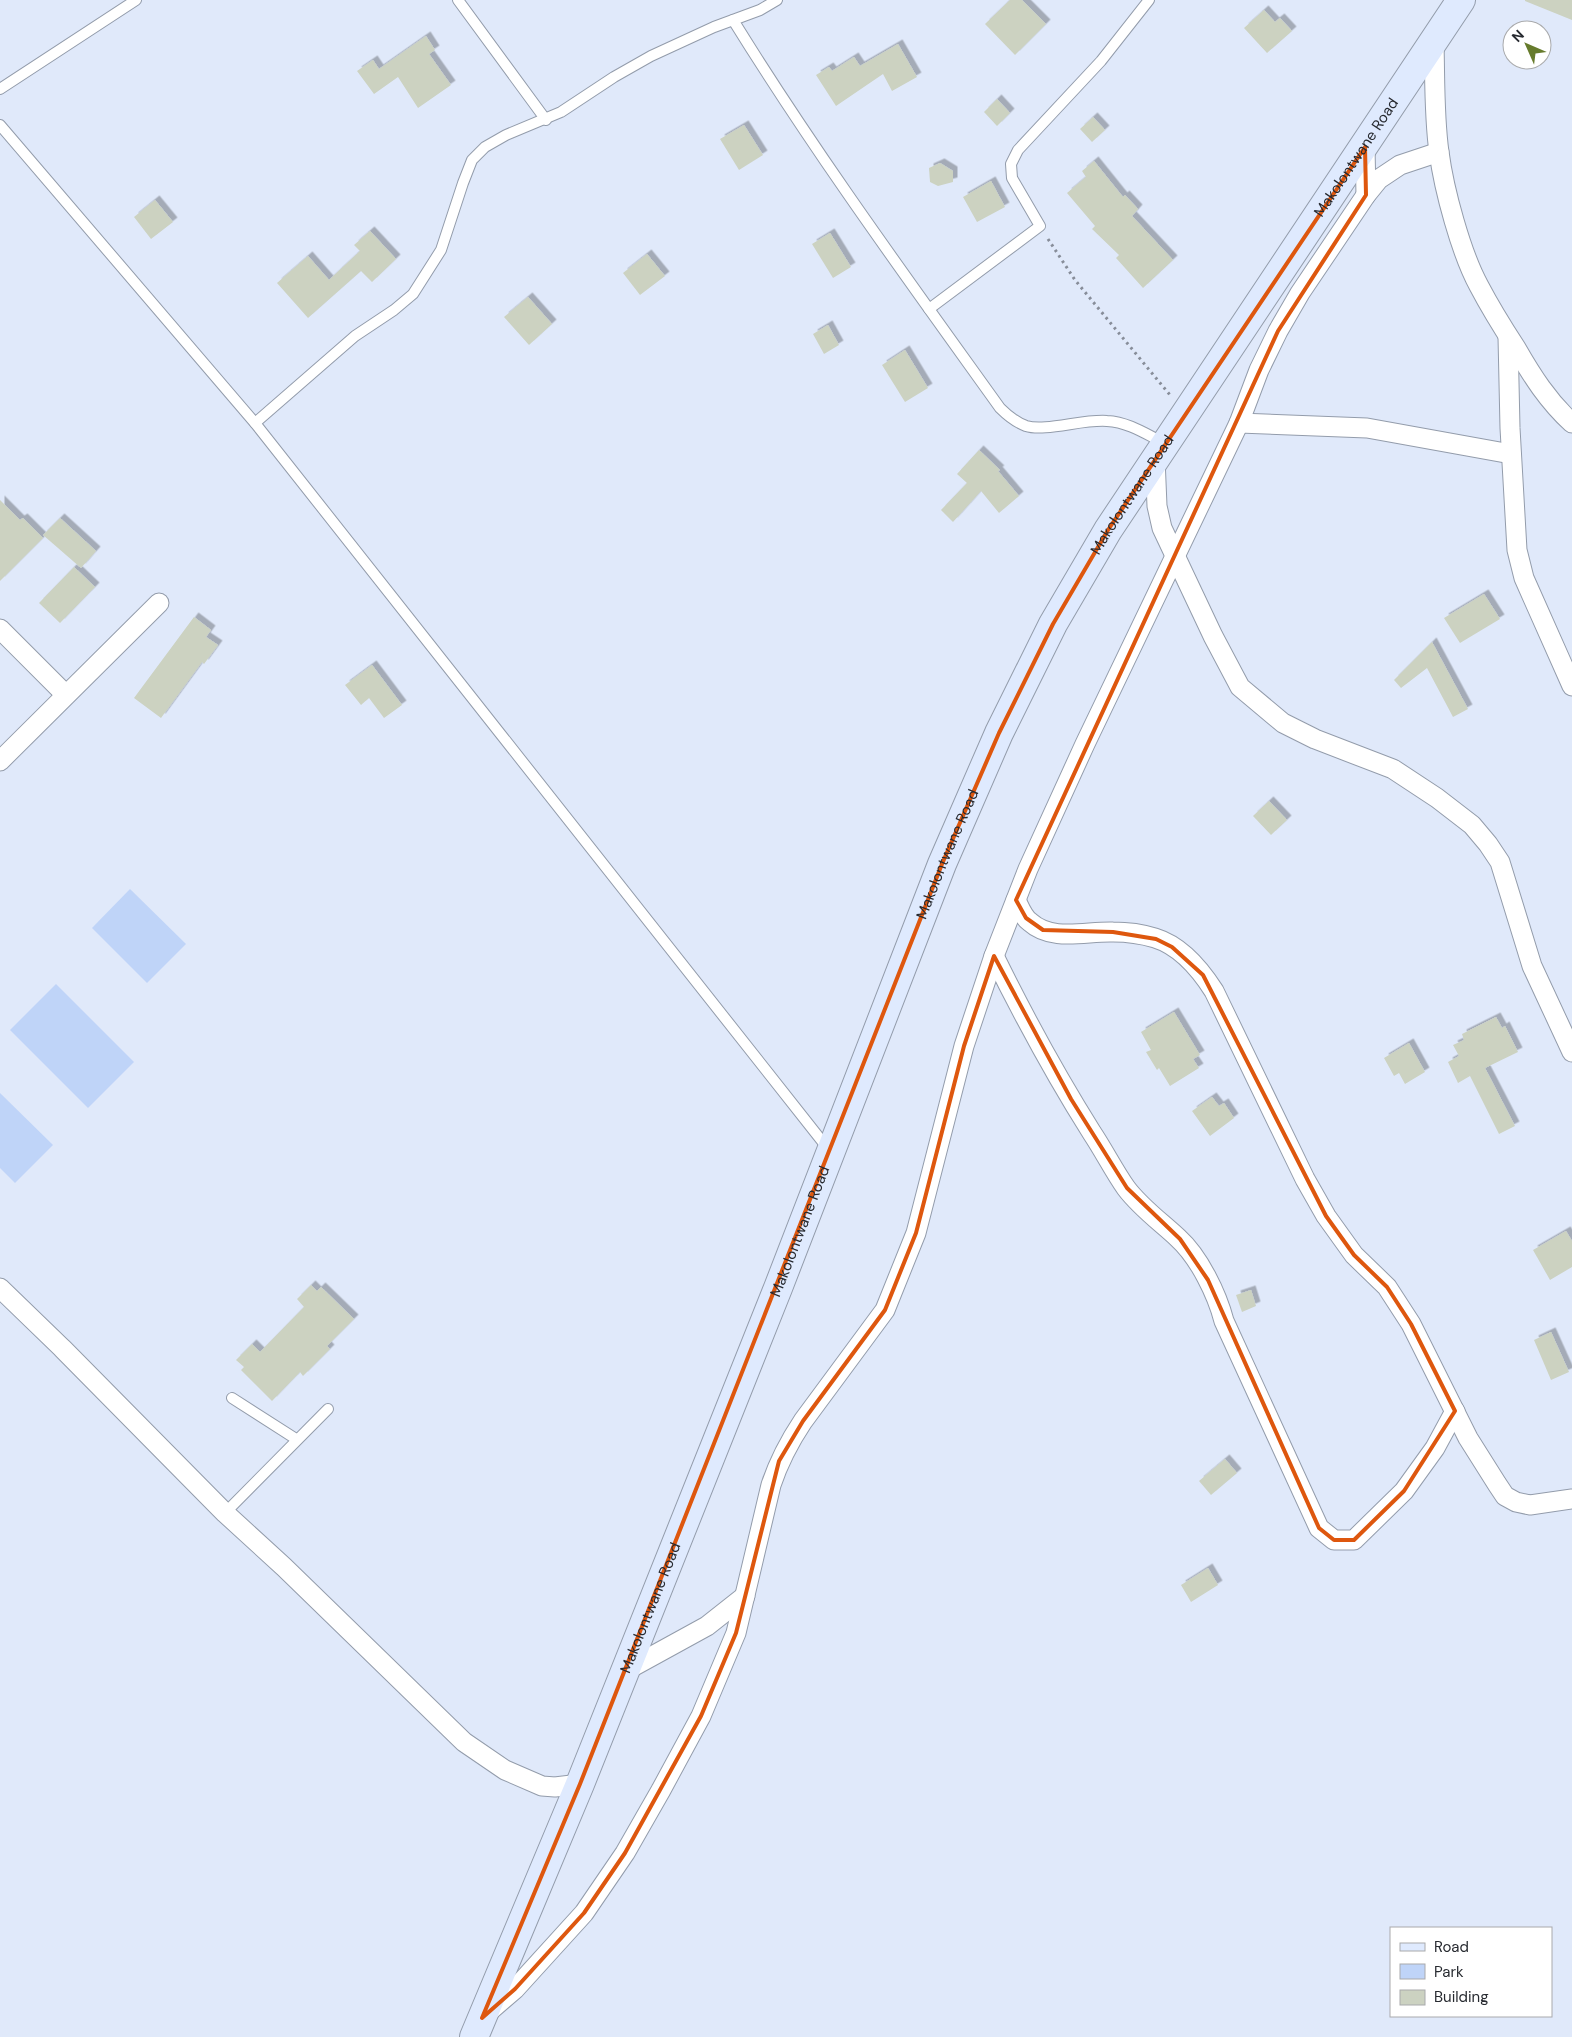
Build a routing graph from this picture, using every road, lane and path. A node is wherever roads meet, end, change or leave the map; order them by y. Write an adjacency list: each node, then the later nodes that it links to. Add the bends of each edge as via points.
1 (136, 0): 8 (lane)
2 (458, 0): 9 (lane)
3 (777, 0): 6 (lane)
4 (1149, 0): 14 (lane, via 1101,61 1018,150 1011,164 1012,178)
5 (1461, 0): 7 (main road, Makolontwane Road)
6 (733, 20): 9 (lane, via 651,56); 15 (lane, via 774,86)
7 (1434, 43): 11 (main road, Makolontwane Road); 12 (street)
8 (0, 89)
9 (546, 120): 18 (lane, via 506,135 472,160 441,250 413,294 355,336)
10 (0, 125): 18 (lane)
11 (1365, 147): 13 (street); 17 (main road, Makolontwane Road)
12 (1439, 152): 13 (street, via 1400,165 1379,179); 16 (street, via 1449,199 1478,285)
13 (1366, 195): 19 (street, via 1304,286 1278,331)
14 (1040, 226): 15 (lane); 17 (path, via 1074,280)
15 (929, 309): 21 (lane, via 1000,408 1013,420 1028,426 1109,421 1129,426)
16 (1508, 336): 20 (street, via 1541,389); 22 (street)
17 (1185, 413): 21 (main road, Makolontwane Road)
18 (255, 423): 32 (lane)
19 (1239, 423): 22 (street, via 1366,428); 23 (street)
20 (1572, 423)
21 (1160, 451): 23 (street, via 1158,506 1162,528); 32 (main road, Makolontwane Road, via 1108,530 1053,624 999,733 942,864)
22 (1511, 454): 26 (street, via 1517,550 1534,603)
23 (1175, 558): 29 (street, via 1085,744); 31 (street, via 1240,687 1261,706 1315,739 1393,769 1472,824 1500,862 1532,966)
24 (159, 603): 27 (street)
25 (0, 629): 27 (street)
26 (1572, 686)
27 (65, 694): 28 (street)
28 (0, 761)
29 (1016, 900): 30 (street); 36 (street, via 1026,918 1043,930 1056,934 1113,932 1156,938 1172,947 1203,974 1318,1202 1345,1244 1387,1287 1411,1324)
30 (994, 956): 36 (street, via 1071,1099 1127,1188 1147,1212 1180,1239 1208,1280 1320,1528 1334,1540 1354,1540 1404,1492 1435,1448); 40 (street, via 964,1046 916,1233 885,1310 802,1421 779,1461)
31 (1572, 1052)
32 (830, 1152): 41 (main road, Makolontwane Road)
33 (0, 1288): 39 (street)
34 (232, 1398): 37 (lane)
35 (328, 1409): 37 (lane)
36 (1454, 1411): 38 (street, via 1505,1496 1530,1504)
37 (296, 1439): 39 (lane)
38 (1572, 1499)
39 (225, 1513): 42 (street, via 464,1742 505,1770 542,1786)
40 (745, 1596): 41 (street, via 707,1626); 43 (street, via 736,1633 701,1716 625,1853 584,1913)
41 (625, 1671): 42 (main road, Makolontwane Road)
42 (580, 1784): 43 (main road, Makolontwane Road)
43 (478, 2027)

